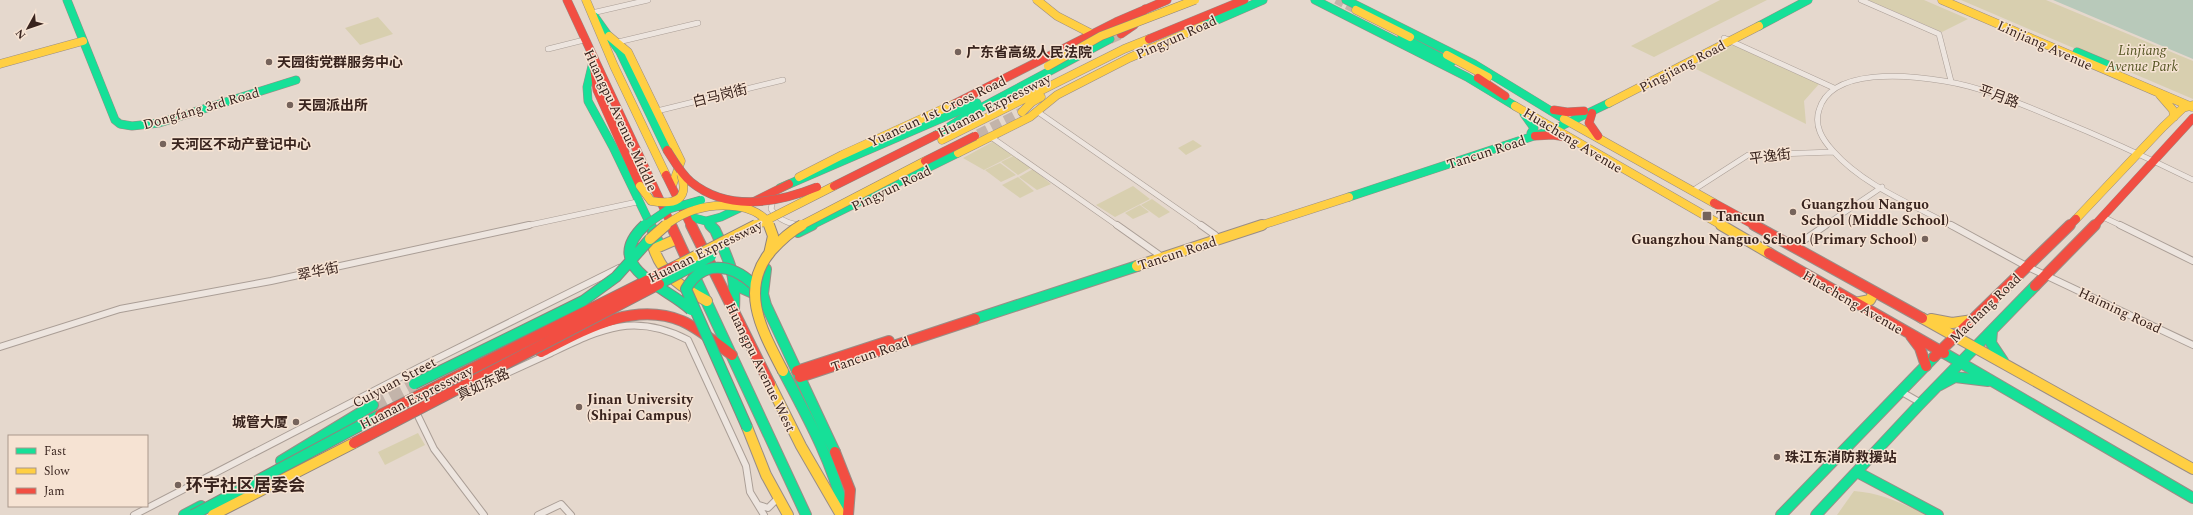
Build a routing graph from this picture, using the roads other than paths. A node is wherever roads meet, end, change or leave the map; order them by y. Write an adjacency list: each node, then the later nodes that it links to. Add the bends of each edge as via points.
1 (67, 0): 29 (main road, Dongfang 3rd Road)
2 (567, 0): 28 (main road, Huangpu Avenue Middle)
3 (586, 0): 20 (main road, Huangpu Avenue Middle)
4 (648, 0): 20 (street)
5 (1036, 0): 23 (main road, via 1057,16)
6 (1167, 0): 19 (main road, Yuancun 1st Cross Road)
7 (1195, 0): 42 (main road, bridge, via 1101,36)
8 (1224, 0): 55 (main road, Huanan Expressway, via 1080,62)
9 (1244, 0): 22 (main road, Huanan Expressway)
10 (1263, 0): 47 (main road, Pingyun Road, via 1122,61 1057,95)
11 (1315, 0): 18 (main road, Huacheng Avenue)
12 (1346, 0): 41 (main road, Huacheng Avenue, via 1474,64)
13 (1798, 0): 27 (main road, Pingjiang Road)
14 (1808, 0): 27 (main road, Pingjiang Road)
15 (1861, 0): 37 (street, via 1939,34)
16 (1942, 0): 34 (main road, Linjiang Avenue)
17 (1956, 0): 34 (main road, Linjiang Avenue)
18 (1325, 2): 43 (main road, Huacheng Avenue)
19 (1146, 9): 23 (main road, Yuancun 1st Cross Road); 24 (main road, via 1134,25)
20 (593, 15): 25 (main road); 66 (main road, Huangpu Avenue Middle, via 614,66)
21 (698, 23): 30 (street)
22 (1168, 31): 46 (main road, via 1122,52 1032,102); 55 (main road, Huanan Expressway, via 1096,62)
23 (1092, 34): 40 (main road, Yuancun 1st Cross Road)
24 (1121, 34)
25 (609, 36): 30 (main road); 58 (main road, via 623,57)
26 (1110, 39): 55 (main road, via 971,112)
27 (1727, 39): 38 (street); 48 (main road, Pingjiang Road)
28 (584, 40): 31 (street); 32 (main road, Huangpu Avenue Middle)
29 (83, 41): 33 (main road); 35 (main road, Dongfang 3rd Road, via 115,120 120,124 132,126 160,123)
30 (618, 42): 45 (main road, via 631,57)
31 (548, 49)
32 (593, 60): 65 (main road, via 597,90); 72 (main road, via 586,93 593,113 607,133); 78 (main road, Huangpu Avenue Middle)
33 (0, 64)
34 (2100, 66): 39 (main road, Linjiang Avenue); 44 (main road, Linjiang Avenue)
35 (296, 80)
36 (784, 80): 45 (street, 白马岗街)
37 (1951, 81): 38 (street, 平月路, via 1878,77); 61 (street, 平月路, via 2012,100)
38 (1834, 88): 60 (street, via 1819,108 1816,119 1819,132)
39 (2157, 93): 44 (main road, Linjiang Avenue); 49 (main road, via 2173,110)
40 (969, 97): 42 (street); 68 (main road, Yuancun 1st Cross Road, via 828,162)
41 (1532, 101): 43 (main road, Huacheng Avenue, via 1453,58 1353,11 1473,75); 48 (main road, via 1562,112); 50 (main road, Huacheng Avenue)
42 (977, 103): 68 (main road); 70 (main road, bridge, via 814,189)
43 (1514, 104): 52 (main road, Huacheng Avenue); 53 (main road, via 1531,122)
44 (2192, 105): 49 (main road, Machang Road)
45 (657, 111): 66 (main road, via 681,161)
46 (1022, 112)
47 (1038, 112): 56 (main road, Pingyun Road); 77 (street)
48 (1588, 112): 50 (main road, Pingjiang Road); 59 (main road, via 1593,131)
49 (2174, 117): 51 (main road); 61 (main road, Machang Road)
50 (1568, 121): 52 (main road, Pingjiang Road); 59 (main road, Huacheng Avenue)
51 (2191, 121): 63 (main road, Machang Road)
52 (1553, 128): 53 (main road, Tancun Road); 57 (main road, Huacheng Avenue)
53 (1533, 135): 57 (main road, via 1558,136); 77 (main road, Tancun Road); 108 (main road, Tancun Road)
54 (975, 136): 82 (main road, bridge, via 805,223 785,237)
55 (939, 137): 116 (main road, Huanan Expressway, bridge); 124 (main road, Huanan Expressway, bridge, via 423,393)
56 (991, 137): 76 (main road, Pingyun Road); 83 (street)
57 (1575, 141): 62 (main road, Huacheng Avenue)
58 (667, 150): 65 (main road, bridge, via 684,178 686,192 674,201 658,202 649,199); 71 (main road, bridge, via 694,184)
59 (1621, 151): 62 (main road, via 1601,148 1599,152); 69 (main road, Huacheng Avenue)
60 (1834, 152): 67 (street); 69 (street, 平逸街, via 1748,156)
61 (2139, 154): 63 (street, 平月路); 85 (main road, Machang Road)
62 (1605, 159): 92 (main road, Huacheng Avenue)
63 (2156, 161): 64 (street, 平月路); 74 (main road, Machang Road)
64 (2193, 180)
65 (640, 186): 81 (main road, bridge, via 647,220)
66 (672, 186): 73 (main road, Huangpu Avenue Middle)
67 (1882, 187): 79 (street); 85 (street)
68 (780, 188): 70 (street); 75 (main road, Yuancun 1st Cross Road, via 721,217)
69 (1692, 191): 79 (main road, Huacheng Avenue)
70 (773, 200): 71 (main road, bridge); 76 (street, via 770,208 776,216 793,224)
71 (735, 201): 96 (main road, bridge, via 704,199 677,205 646,223 631,244 629,256 635,270 677,295)
72 (637, 202): 80 (main road); 101 (street, 翠华街, via 271,281 142,304)
73 (686, 216): 75 (main road); 93 (main road, Huangpu Avenue West)
74 (2104, 217): 84 (street); 86 (main road, Machang Road)
75 (706, 221): 88 (main road, via 715,230 728,256)
76 (811, 227): 90 (main road, Pingyun Road, via 799,231 788,239 773,256 764,275)
77 (1215, 235): 83 (main road, Tancun Road)
78 (676, 239): 80 (main road); 91 (main road, Huangpu Avenue West)
79 (1794, 247): 89 (main road, Huacheng Avenue)
80 (657, 248): 91 (main road, via 658,264 666,277); 122 (street, Cuiyuan Street)
81 (635, 254): 82 (main road, bridge, via 655,232 673,219 696,209 722,206 756,212 765,219 773,233); 110 (main road, bridge, via 614,278 585,300)
82 (769, 254): 87 (main road, bridge, via 761,264)
83 (1158, 254): 108 (main road, Tancun Road)
84 (2193, 261)
85 (2027, 267): 86 (street, Haiming Road); 95 (main road, Machang Road)
86 (2046, 276): 98 (main road, Machang Road); 100 (street, Haiming Road)
87 (753, 284): 96 (main road, bridge, via 745,274 728,267 708,269 692,278 687,284 687,292); 134 (main road, bridge, via 753,305 756,314 826,459 839,491)
88 (735, 285): 90 (main road); 93 (main road)
89 (1874, 292): 92 (main road, via 1869,301); 94 (main road, Huacheng Avenue)
90 (764, 298): 108 (main road, Pingyun Road)
91 (706, 301): 104 (main road, Huangpu Avenue West)
92 (1855, 303): 97 (main road, Huacheng Avenue)
93 (734, 312): 133 (main road, Huangpu Avenue West, via 800,446)
94 (1910, 312): 95 (main road, via 1942,322); 99 (main road, Huacheng Avenue)
95 (1973, 320): 99 (main road, Machang Road)
96 (702, 328): 119 (main road, bridge, via 766,475)
97 (1905, 331): 103 (main road, Huacheng Avenue); 106 (main road, via 1920,348)
98 (1992, 331): 102 (main road, Machang Road); 107 (main road, via 1990,339 1994,350 2000,359)
99 (1956, 337): 102 (main road, Huacheng Avenue); 103 (main road, Machang Road)
100 (2193, 345)
101 (0, 347)
102 (1975, 348): 105 (main road, Machang Road); 107 (main road, Huacheng Avenue)
103 (1941, 351): 105 (main road, Huacheng Avenue); 106 (main road, Machang Road)
104 (732, 355): 116 (main road, bridge, via 697,329 674,318 635,312 615,319); 132 (main road, Huangpu Avenue West)
105 (1961, 362): 109 (main road, Huacheng Avenue); 111 (main road, Machang Road)
106 (1926, 366): 112 (main road, Machang Road)
107 (2016, 370): 117 (main road, Huacheng Avenue)
108 (798, 374): 135 (main road, Pingyun Road, via 844,471 852,501)
109 (1997, 383): 111 (main road, via 1960,377); 120 (main road, Huacheng Avenue)
110 (414, 384)
111 (1938, 386): 113 (main road, Machang Road)
112 (1900, 391): 113 (street); 136 (main road, Machang Road)
113 (1921, 403): 118 (main road, Machang Road)
114 (373, 405): 123 (main road, via 294,454)
115 (417, 414): 121 (street, 真如东路, via 598,331 613,326 666,329 688,340 739,449 746,466 750,492); 125 (street, 真如东路, via 403,414); 127 (street, via 434,449)
116 (364, 439): 126 (main road, Huanan Expressway, bridge)
117 (2193, 469)
118 (1857, 472): 137 (main road, Machang Road); 138 (main road)
119 (779, 497): 121 (street, via 768,508); 131 (main road)
120 (2193, 498)
121 (758, 504): 130 (street)
122 (134, 515)
123 (184, 515)
124 (193, 515)
125 (198, 515)
126 (213, 515)
127 (484, 515)
128 (538, 515): 129 (street, via 561,504)
129 (571, 515)
130 (764, 515)
131 (788, 515)
132 (806, 515)
133 (841, 515)
134 (845, 515)
135 (848, 515)
136 (1781, 515)
137 (1816, 515)
138 (1938, 515)

